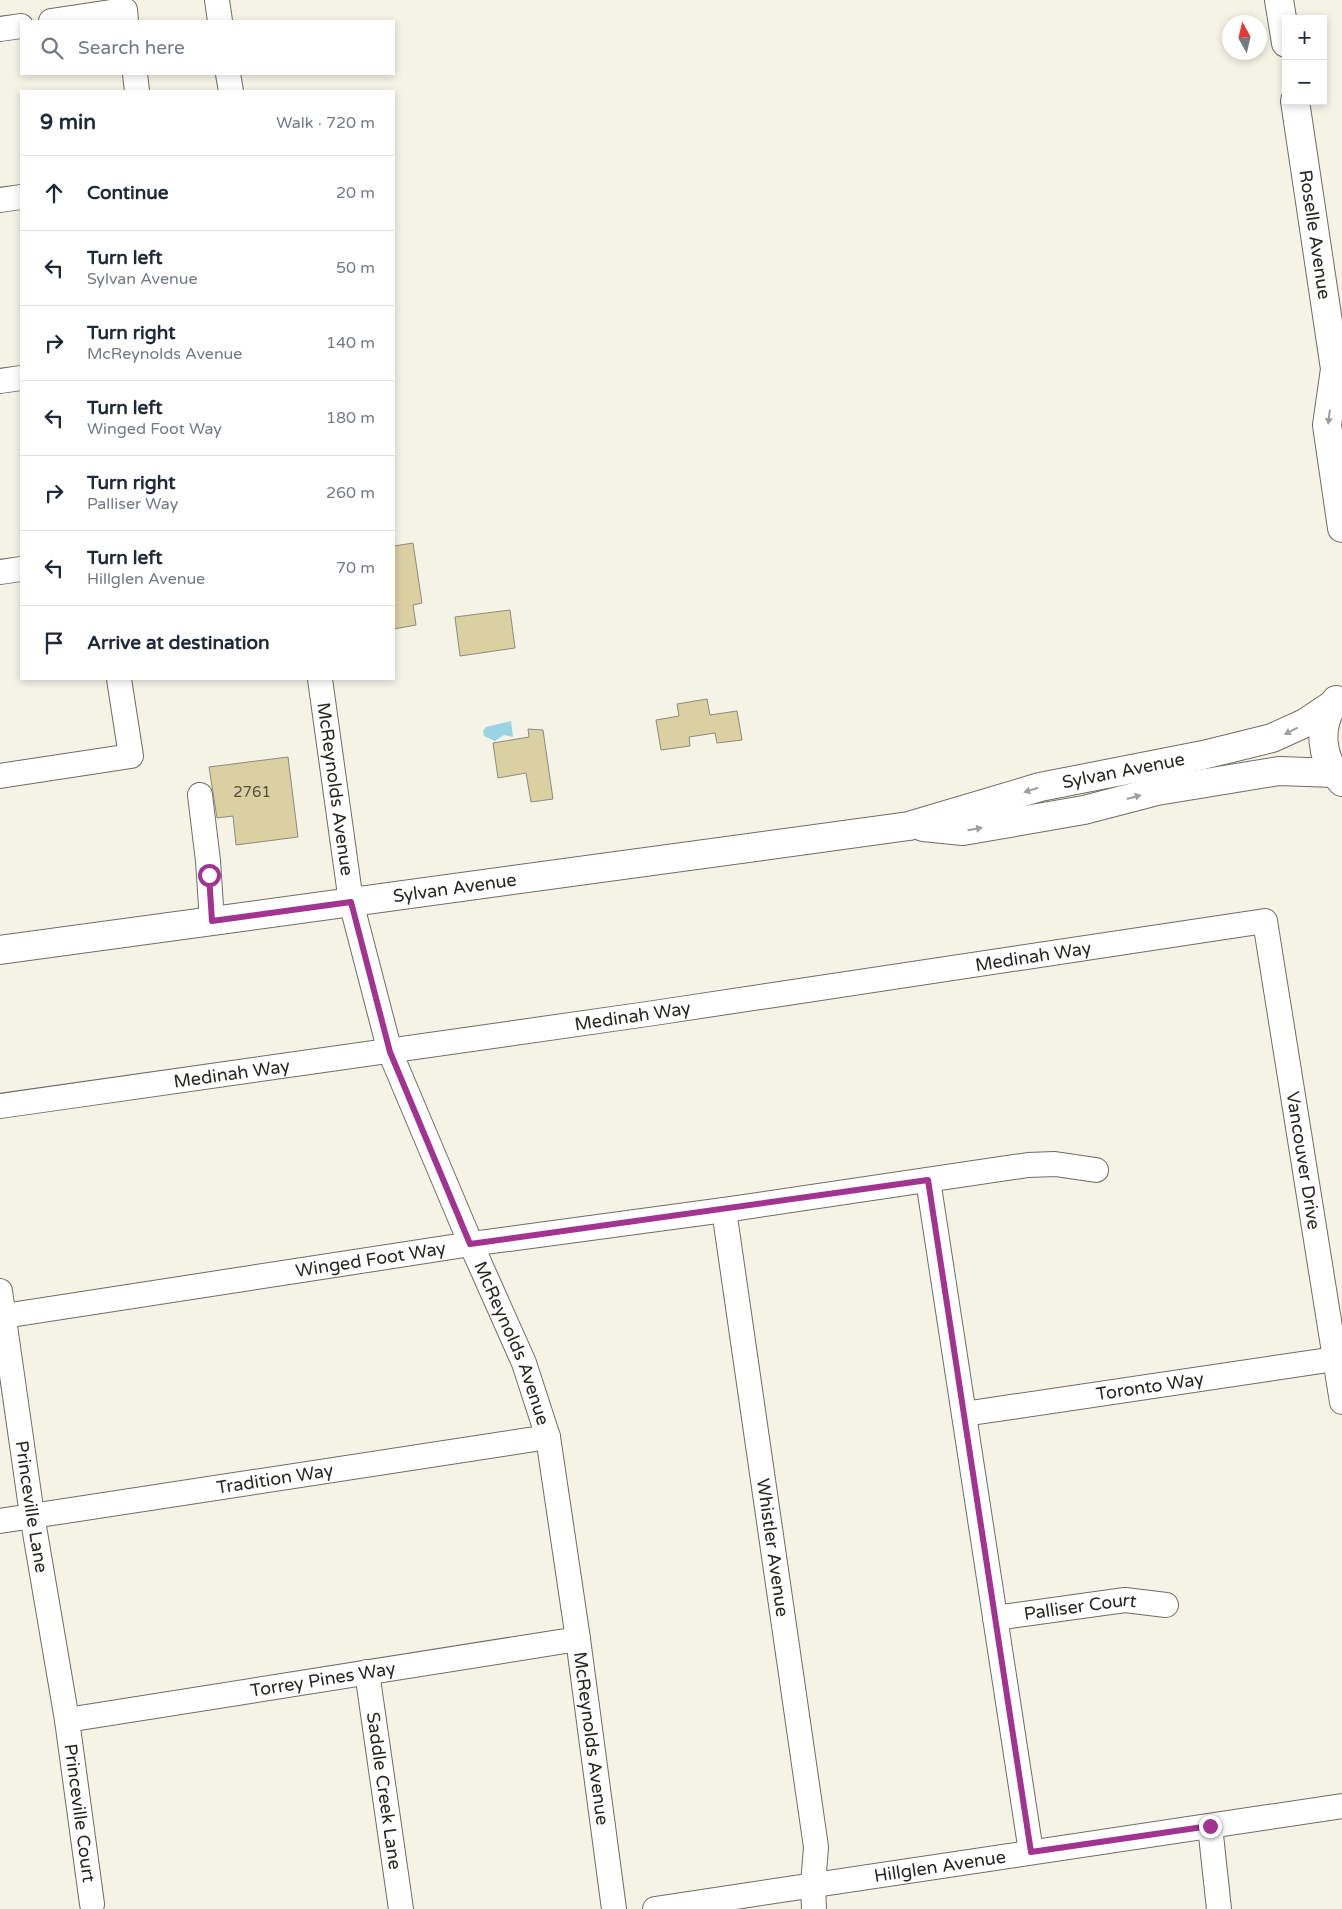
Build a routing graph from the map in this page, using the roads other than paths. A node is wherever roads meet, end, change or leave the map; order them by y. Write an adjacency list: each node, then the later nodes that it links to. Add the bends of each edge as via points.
1 (217, 0): 6 (street)
2 (1279, 0): 3 (main road)
3 (1282, 18)
4 (58, 20): 5 (street, via 125,10)
5 (126, 20)
6 (220, 20)
7 (20, 26): 8 (street)
8 (0, 29)
9 (135, 75): 11 (street)
10 (228, 75): 12 (street)
11 (137, 90)
12 (231, 90)
13 (1295, 105): 16 (main road, Roselle Avenue)
14 (20, 197): 15 (street)
15 (0, 200)
16 (1338, 377): 19 (main road, Roselle Avenue, one-way to 19, via 1327,425)
17 (20, 378): 18 (street)
18 (0, 381)
19 (1342, 528)
20 (20, 569): 21 (street)
21 (0, 572)
22 (119, 680): 25 (street, via 131,756)
23 (320, 680): 29 (street, McReynolds Avenue)
24 (1337, 699): 26 (main road, via 1326,718 1323,736 1326,758); 28 (main road, Sylvan Avenue, one-way to 28, via 1305,723 1272,738 1040,787)
25 (0, 776)
26 (1338, 777): 28 (main road, Sylvan Avenue, one-way to 26, via 963,831 1084,810 1157,791 1279,771)
27 (200, 796): 30 (street)
28 (909, 826): 29 (main road, Sylvan Avenue)
29 (351, 902): 30 (main road, Sylvan Avenue); 33 (street, McReynolds Avenue)
30 (212, 921): 32 (main road, Sylvan Avenue)
31 (1265, 921): 33 (street, Medinah Way); 41 (street, Vancouver Drive)
32 (0, 950)
33 (390, 1052): 34 (street, Medinah Way); 38 (street, McReynolds Avenue)
34 (0, 1106)
35 (1096, 1170): 36 (street, Winged Foot Way, via 1055,1164 1028,1165)
36 (928, 1180): 37 (street, Winged Foot Way); 43 (street)
37 (724, 1210): 38 (street, Winged Foot Way); 55 (street, Whistler Avenue, via 816,1847)
38 (470, 1244): 40 (street, Winged Foot Way); 44 (street, McReynolds Avenue, via 524,1363)
39 (0, 1292): 40 (street, Princeville Lane)
40 (4, 1316): 45 (street, Princeville Lane)
41 (1335, 1359): 42 (street, Vancouver Drive); 43 (street, Toronto Way)
42 (1342, 1402)
43 (964, 1414): 48 (street)
44 (548, 1437): 45 (street, Tradition Way); 49 (street, McReynolds Avenue)
45 (32, 1516): 46 (street, Tradition Way); 51 (street, Princeville Lane)
46 (0, 1521)
47 (1166, 1605): 48 (street, Palliser Court, via 1125,1600)
48 (995, 1618): 54 (street)
49 (578, 1639): 50 (street, Torrey Pines Way); 58 (street, McReynolds Avenue)
50 (367, 1672): 51 (street, Torrey Pines Way); 57 (street, Saddle Creek Lane)
51 (67, 1720): 56 (street, Princeville Court)
52 (1342, 1806): 53 (street, Hillglen Avenue)
53 (1210, 1826): 54 (street, Hillglen Avenue); 61 (street)
54 (1031, 1852): 55 (street, Hillglen Avenue)
55 (813, 1885): 59 (street, Hillglen Avenue); 60 (street, Whistler Avenue)
56 (92, 1904)
57 (401, 1909)
58 (614, 1909)
59 (655, 1909)
60 (814, 1909)
61 (1219, 1909)

